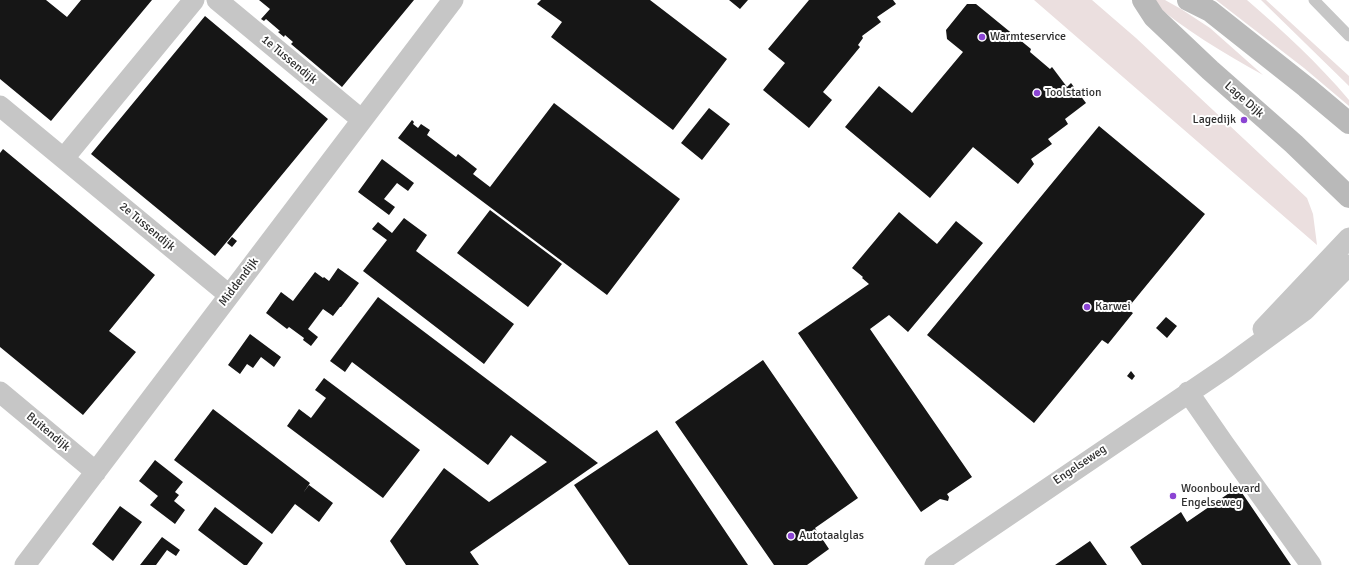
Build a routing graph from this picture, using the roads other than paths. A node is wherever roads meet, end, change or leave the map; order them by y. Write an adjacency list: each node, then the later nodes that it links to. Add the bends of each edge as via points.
1 (194, 0): 11 (street)
2 (217, 0): 9 (street, 1e Tussendijk)
3 (453, 0): 9 (street, Middendijk)
4 (1143, 0): 12 (main road, Lage Dijk, via 1154,18)
5 (1188, 0): 10 (main road, via 1210,11)
6 (1314, 0): 7 (lane)
7 (1349, 36)
8 (0, 106): 11 (street, 2e Tussendijk)
9 (362, 120): 15 (street, Middendijk)
10 (1349, 123)
11 (64, 158): 15 (street, 2e Tussendijk)
12 (1349, 197)
13 (1349, 238): 16 (street, Engelseweg)
14 (1349, 265): 16 (street, Engelseweg, via 1305,310)
15 (229, 295): 19 (street, Middendijk)
16 (1226, 367): 18 (street, Engelseweg)
17 (0, 392): 19 (street, Buitendijk)
18 (1188, 392): 21 (street, Engelseweg); 22 (street)
19 (96, 472): 20 (street, Middendijk)
20 (25, 565)
21 (935, 565)
22 (1311, 565)

